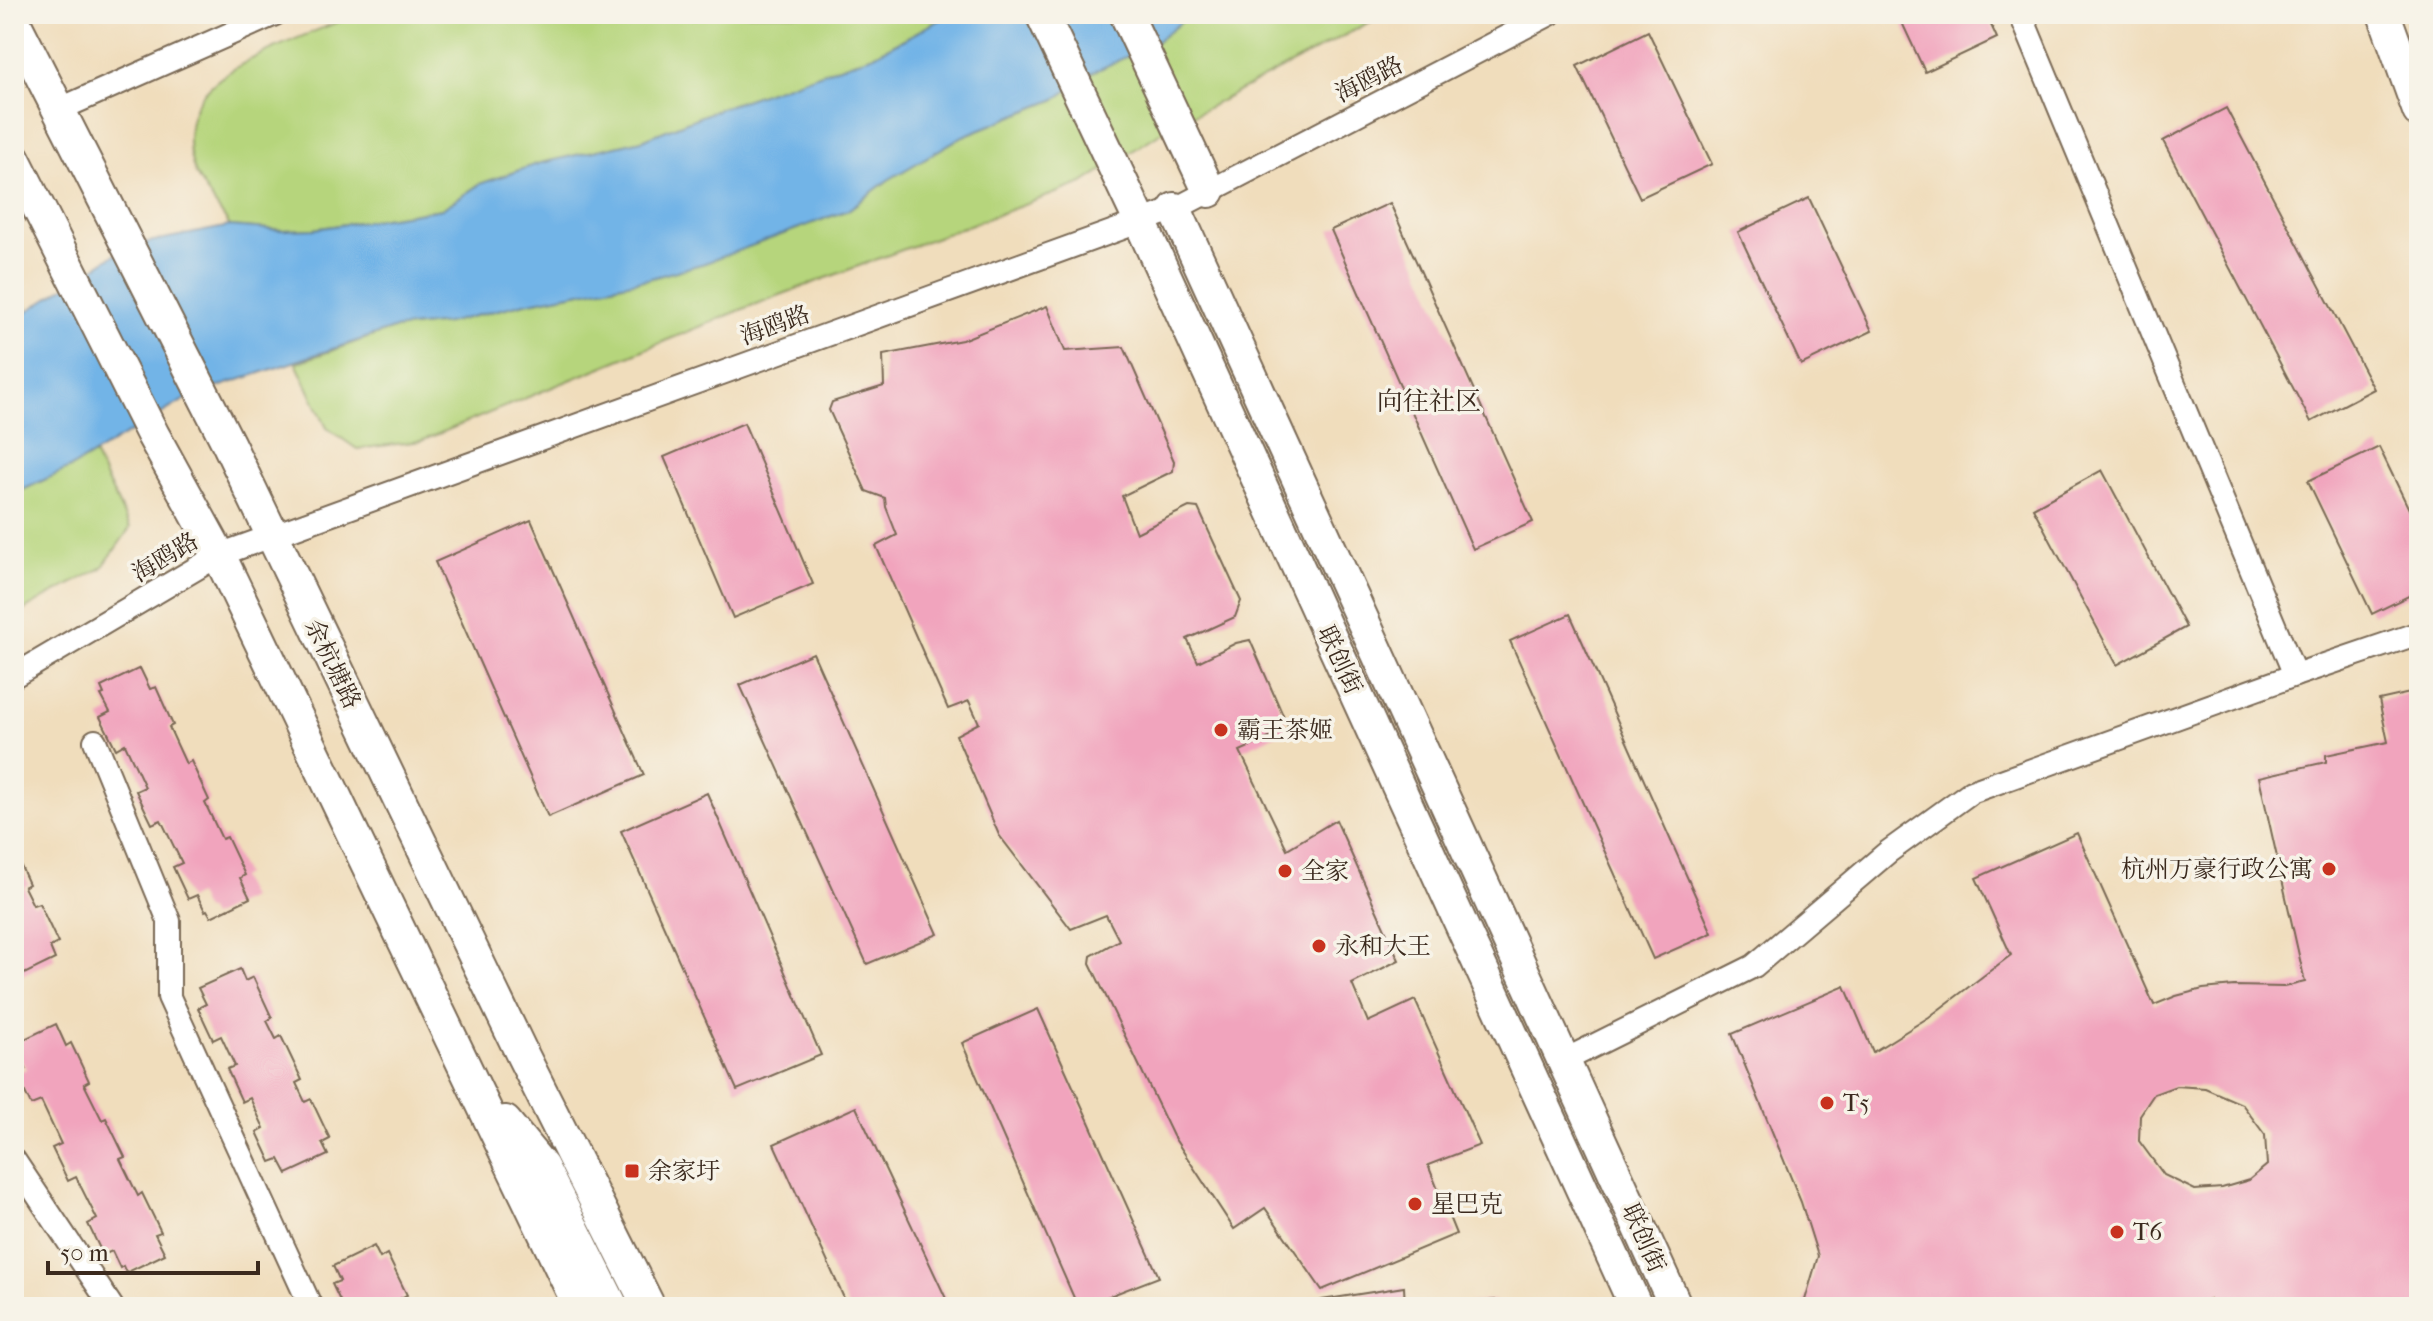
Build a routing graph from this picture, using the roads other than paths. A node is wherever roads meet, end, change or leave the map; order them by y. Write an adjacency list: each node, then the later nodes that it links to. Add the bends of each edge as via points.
1 (275, 14): 8 (street)
2 (1042, 14): 13 (street, 联创街)
3 (1126, 14): 11 (street)
4 (1550, 14): 11 (street, 海鸥路)
5 (2384, 14): 9 (street)
6 (2023, 20): 17 (street)
7 (14, 22): 8 (street, 余杭塘路)
8 (58, 110): 14 (street, 余杭塘路)
9 (2419, 111)
10 (14, 159): 15 (street)
11 (1209, 191): 12 (street, 海鸥路)
12 (1175, 209): 13 (street, 海鸥路); 21 (street, 联创街)
13 (1140, 221): 14 (street, 海鸥路); 30 (street, 联创街)
14 (271, 534): 15 (street, 海鸥路); 20 (street, 余杭塘路)
15 (219, 555): 18 (street, 海鸥路); 22 (street)
16 (2419, 633): 17 (street)
17 (2295, 675): 21 (street, via 1971,792 1888,852 1754,966)
18 (14, 676)
19 (95, 741): 25 (street, via 169,921 169,997)
20 (523, 1056): 28 (street, via 550,1153); 29 (street, 余杭塘路)
21 (1563, 1061): 31 (street, 联创街)
22 (472, 1082): 26 (street); 27 (street, via 542,1167)
23 (14, 1160): 24 (street)
24 (112, 1307)
25 (311, 1307)
26 (580, 1307)
27 (612, 1307)
28 (626, 1307)
29 (649, 1307)
30 (1636, 1307)
31 (1676, 1307)

